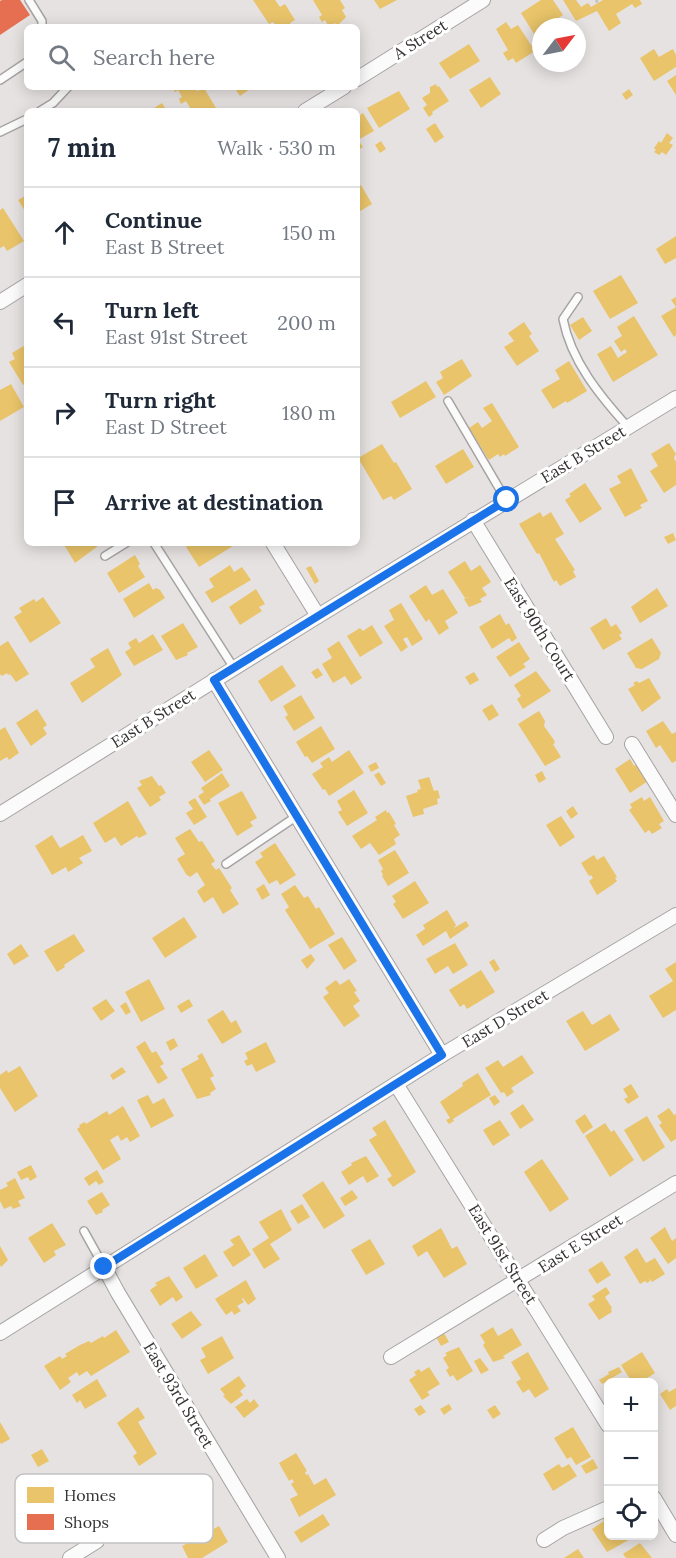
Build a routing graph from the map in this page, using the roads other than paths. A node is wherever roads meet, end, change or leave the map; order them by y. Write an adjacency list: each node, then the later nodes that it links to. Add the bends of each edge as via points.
1 (28, 0): 3 (lane)
2 (483, 0): 5 (street, A Street)
3 (42, 24)
4 (24, 64): 6 (lane)
5 (360, 77)
6 (0, 80)
7 (65, 90): 9 (lane)
8 (339, 90): 10 (street)
9 (46, 108)
10 (310, 108)
11 (24, 120): 12 (lane)
12 (0, 132)
13 (24, 287): 15 (street)
14 (578, 297): 18 (lane, via 563,319 566,337 598,392)
15 (0, 302)
16 (676, 398): 18 (street, East B Street)
17 (448, 400): 19 (lane)
18 (628, 427): 19 (street, East B Street)
19 (507, 500): 20 (street, East B Street)
20 (473, 520): 25 (street, East B Street); 28 (street, East 90th Court)
21 (121, 546): 24 (lane)
22 (156, 546): 26 (lane)
23 (275, 546): 25 (street)
24 (105, 556)
25 (318, 615): 26 (street, East B Street)
26 (234, 668): 27 (street, East B Street)
27 (214, 680): 30 (street, East B Street); 32 (street)
28 (606, 737)
29 (632, 744): 31 (street)
30 (0, 814)
31 (676, 815)
32 (297, 816): 33 (lane); 35 (street)
33 (226, 864)
34 (676, 915): 35 (street, East D Street)
35 (442, 1055): 36 (street, East D Street)
36 (396, 1084): 39 (street, East D Street); 40 (street, East 91st Street)
37 (676, 1183): 40 (street, East E Street)
38 (84, 1231): 39 (lane, East 93rd Street)
39 (104, 1267): 41 (street, East D Street); 50 (street, East 93rd Street)
40 (520, 1280): 42 (street, East E Street); 43 (street, East 91st Street)
41 (0, 1333)
42 (392, 1357)
43 (604, 1417)
44 (658, 1505): 46 (street)
45 (604, 1510): 47 (street, via 563,1527)
46 (676, 1535)
47 (544, 1540)
48 (94, 1543): 49 (street)
49 (70, 1558)
50 (278, 1558)

